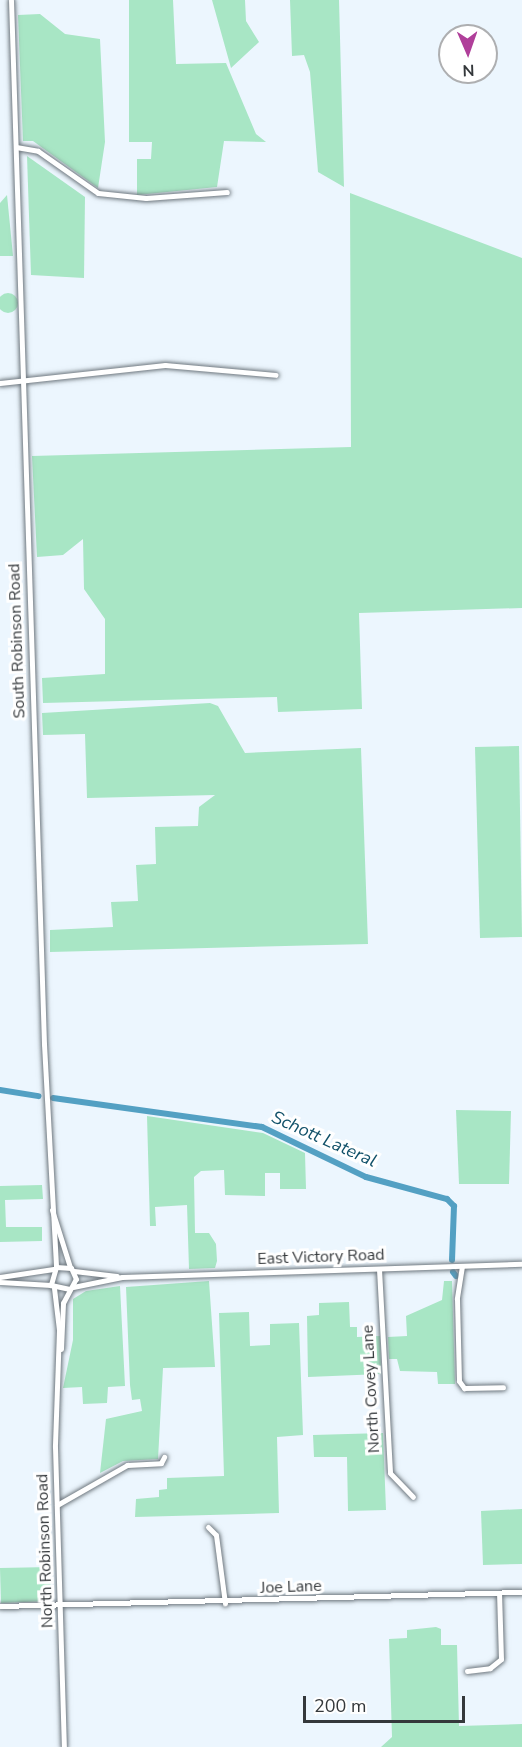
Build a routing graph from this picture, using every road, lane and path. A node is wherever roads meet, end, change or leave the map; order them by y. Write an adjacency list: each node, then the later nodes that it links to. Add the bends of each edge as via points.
1 (12, 1): 2 (street, South Robinson Road)
2 (16, 147): 3 (street, via 38,151 98,193 138,198); 5 (street, South Robinson Road)
3 (227, 192)
4 (276, 375): 5 (street, via 165,365)
5 (22, 381): 6 (street); 7 (street, South Robinson Road)
6 (0, 383)
7 (51, 1206): 10 (street, South Robinson Road); 12 (street, South Robinson Road)
8 (522, 1264): 9 (street, East Victory Road)
9 (462, 1266): 11 (street, East Victory Road); 18 (street, via 457,1299 459,1381 464,1388)
10 (54, 1268): 12 (street, East Victory Road); 14 (street); 15 (street, South Robinson Road)
11 (379, 1269): 13 (street, East Victory Road); 20 (street, North Covey Lane, via 390,1473)
12 (73, 1270): 13 (street, East Victory Road); 16 (street, North Robinson Road)
13 (122, 1277): 16 (street, East Victory Road)
14 (0, 1280): 15 (street)
15 (52, 1287): 16 (street, East Victory Road); 17 (street, North Robinson Road)
16 (71, 1288): 17 (street, North Robinson Road, via 63,1303)
17 (59, 1355): 21 (street, North Robinson Road)
18 (503, 1387)
19 (164, 1456): 21 (street, via 161,1463 127,1465)
20 (413, 1497)
21 (57, 1505): 27 (street, North Robinson Road)
22 (208, 1527): 25 (street, via 216,1535)
23 (522, 1592): 24 (street, Joe Lane)
24 (499, 1593): 25 (street, Joe Lane); 28 (street, via 501,1659 490,1668)
25 (225, 1603): 27 (street, Joe Lane)
26 (0, 1606): 27 (street, Joe Lane)
27 (60, 1608): 29 (street, North Robinson Road)
28 (467, 1671)
29 (64, 1747)

